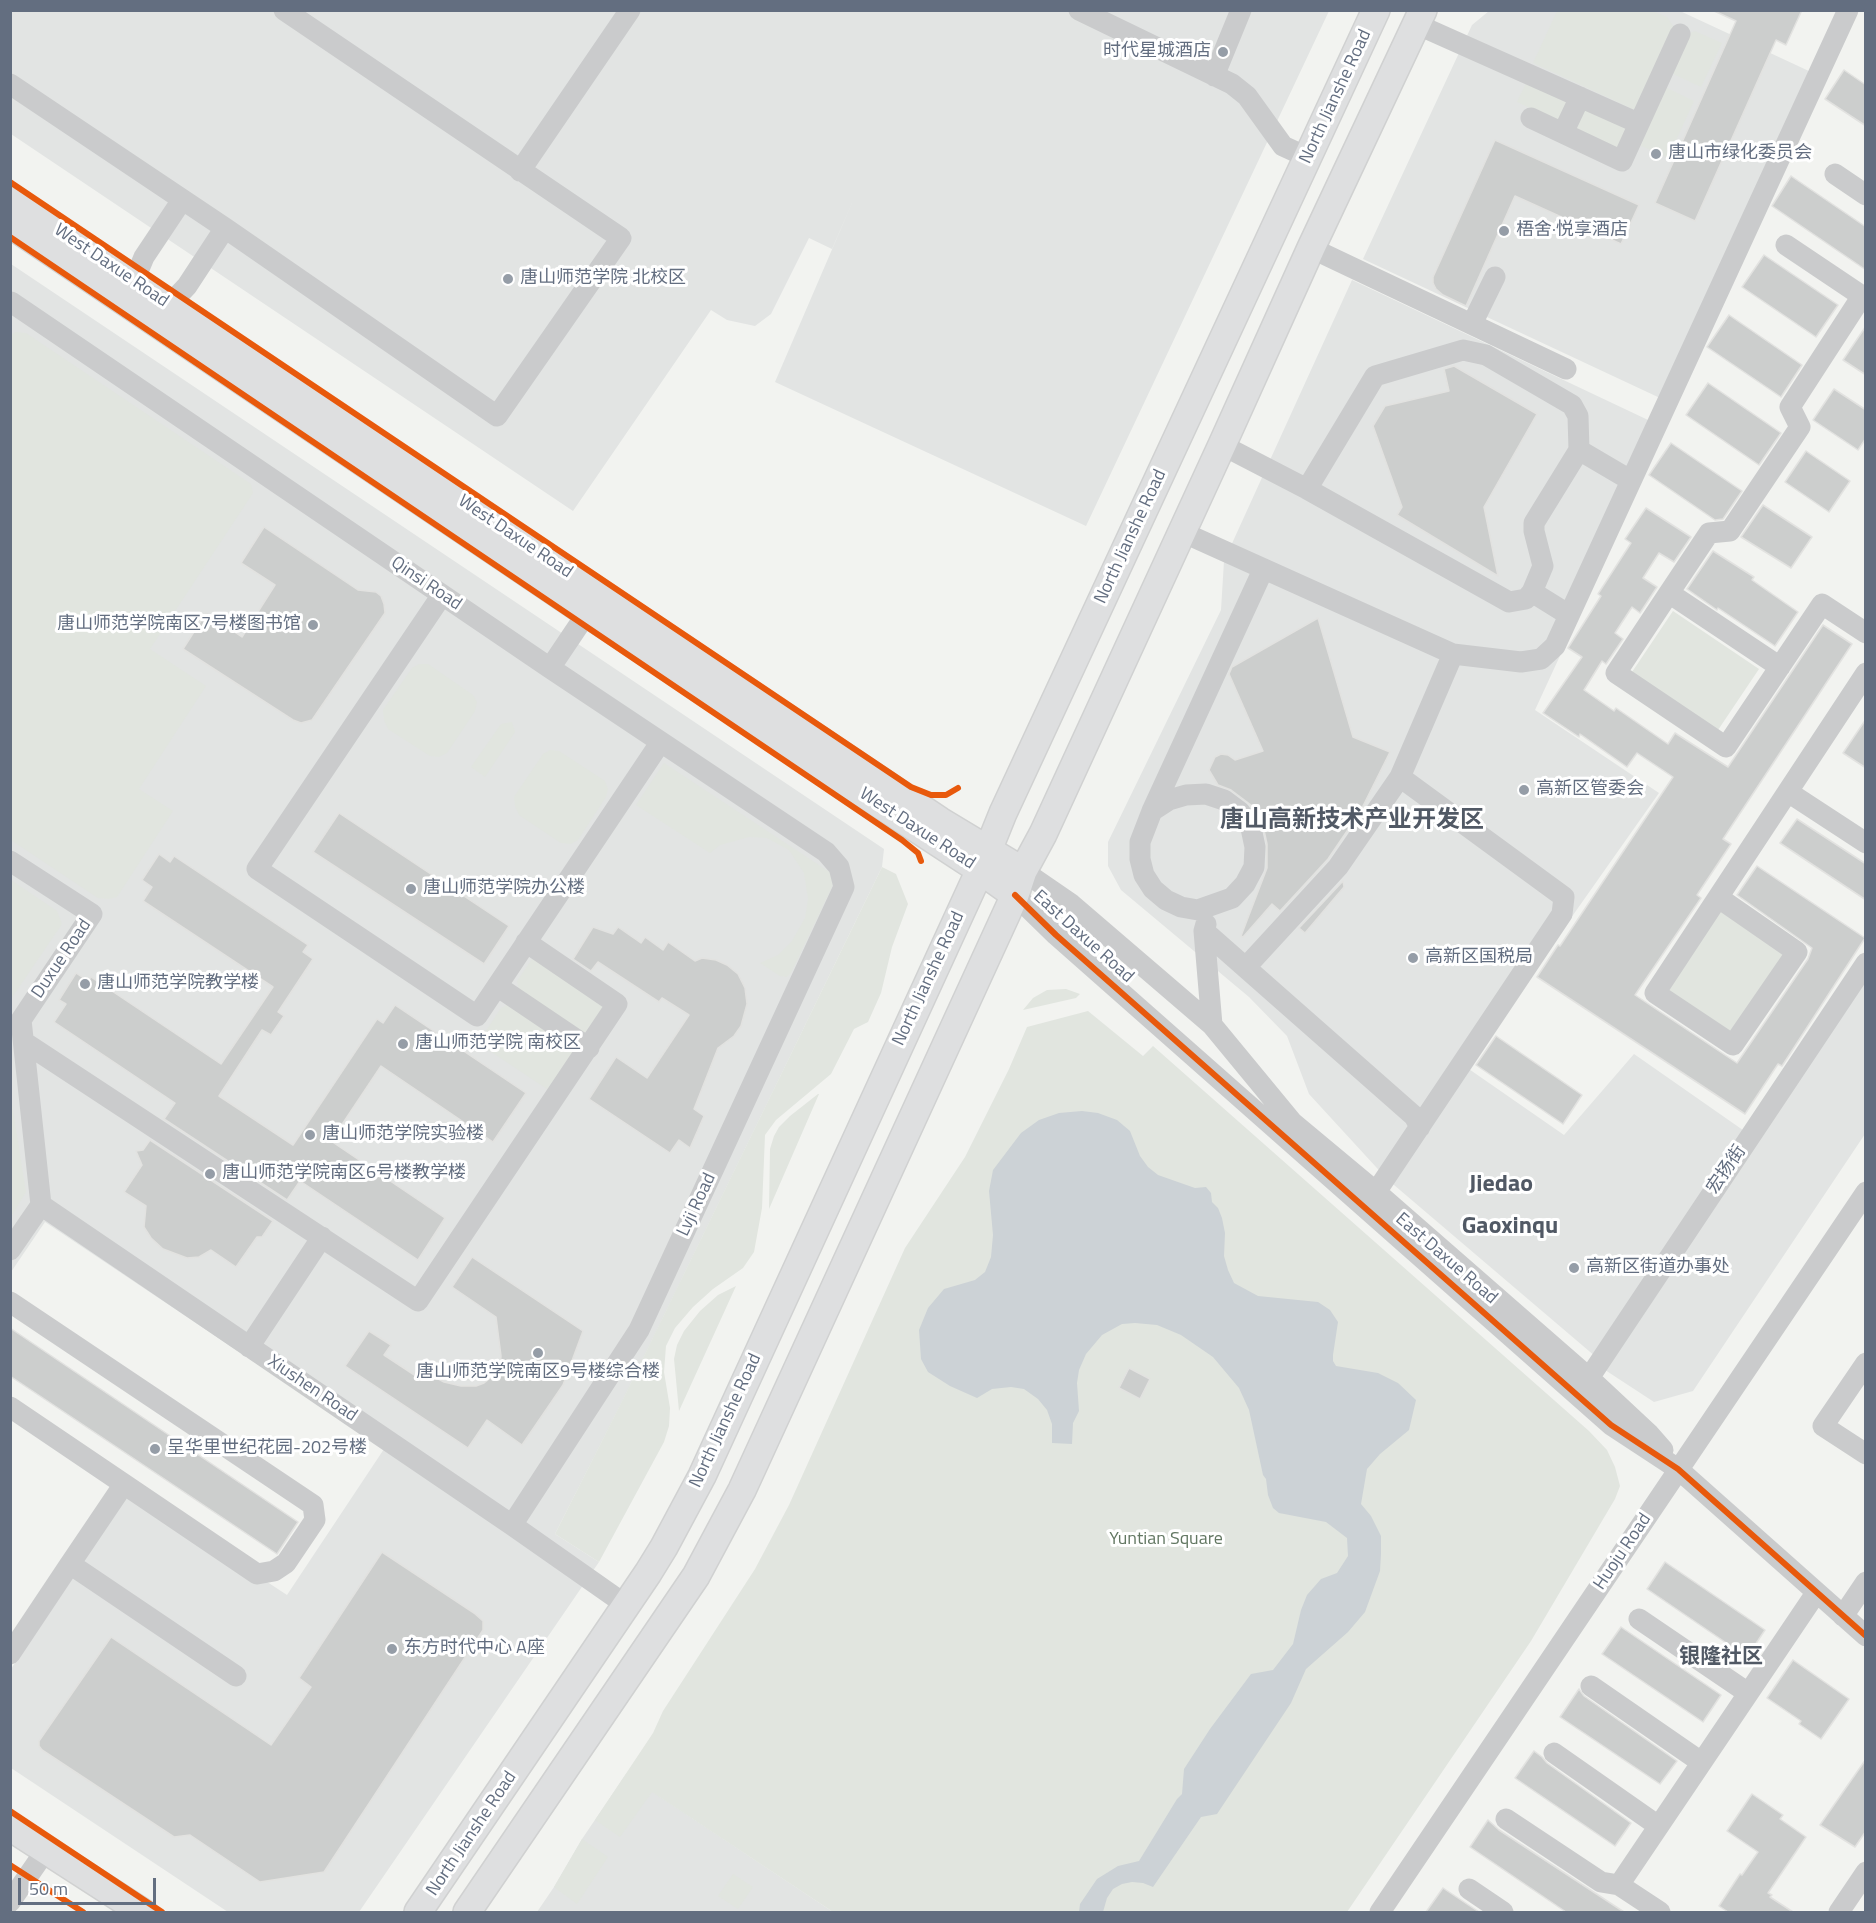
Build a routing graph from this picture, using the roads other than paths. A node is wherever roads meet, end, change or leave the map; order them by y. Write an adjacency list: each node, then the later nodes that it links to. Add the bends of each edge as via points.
1 (284, 10): 16 (street)
2 (630, 10): 16 (street)
3 (1079, 10): 9 (street)
4 (1241, 10): 9 (street)
5 (1376, 10): 15 (main road, North Jianshe Road)
6 (1848, 10): 33 (street)
7 (1420, 17): 11 (street); 24 (main road)
8 (1680, 34): 13 (street)
9 (1214, 76): 15 (street, via 1247,96 1282,146)
10 (10, 84): 20 (street)
11 (1580, 97): 13 (street); 14 (street)
12 (1531, 118): 14 (street)
13 (1638, 123): 14 (street, via 1622,161)
14 (1563, 133)
15 (1307, 157): 52 (main road, North Jianshe Road)
16 (520, 171): 22 (street, via 621,238 497,416)
17 (1835, 174): 18 (street)
18 (1866, 195)
19 (10, 198): 26 (main road, West Daxue Road)
20 (182, 200): 22 (street); 26 (street, via 144,257)
21 (10, 224): 40 (main road, West Daxue Road)
22 (225, 228): 28 (street, via 187,286)
23 (1786, 245): 38 (street, via 1862,296 1790,407 1800,427 1730,531 1708,534)
24 (1311, 248): 29 (street); 31 (main road)
25 (1495, 278): 29 (street)
26 (134, 281): 28 (main road, West Daxue Road)
27 (11, 303): 39 (street, Qinsi Road)
28 (169, 305): 52 (main road, West Daxue Road, via 940,821)
29 (1472, 324): 30 (street)
30 (1566, 369)
31 (1222, 445): 34 (street); 35 (main road)
32 (1579, 450): 33 (street); 34 (street, via 1578,416 1572,405 1486,355 1463,350 1376,376); 37 (street, via 1534,523 1544,566)
33 (1630, 480): 41 (street)
34 (1307, 489): 37 (street, via 1509,602 1526,598)
35 (1182, 532): 36 (street); 55 (main road)
36 (1263, 570): 43 (street); 50 (street)
37 (1532, 592): 41 (street)
38 (1669, 593): 44 (street); 44 (street, via 1616,673 1726,747)
39 (442, 595): 45 (street, Qinsi Road); 62 (street, via 257,869 477,1016)
40 (587, 613): 45 (street); 52 (main road, West Daxue Road)
41 (1569, 615): 43 (street, via 1555,646 1541,659 1521,662)
42 (1866, 633): 44 (street, via 1821,604)
43 (1453, 654): 48 (street)
44 (1780, 667)
45 (550, 668): 47 (street, Qinsi Road)
46 (1866, 673): 49 (street)
47 (660, 743): 54 (street, Qinsi Road, via 826,852); 59 (street)
48 (1400, 777): 61 (street, via 1338,867); 66 (street, via 1564,897 1562,914)
49 (1788, 792): 51 (street); 56 (street)
50 (1152, 811): 57 (street, via 1140,842 1144,875 1166,900 1181,907 1198,910); 57 (street, via 1170,800 1206,794 1224,800 1240,812 1251,828 1254,867 1232,898)
51 (1866, 843)
52 (984, 859): 55 (main road, West Daxue Road); 84 (main road, North Jianshe Road, via 702,1476 664,1547)
53 (10, 861): 64 (street, Duxue Road, via 92,914 21,1020)
54 (839, 867): 80 (street, Lvji Road, via 844,887 639,1330)
55 (1019, 883): 63 (street, East Daxue Road, via 1071,904); 78 (street, East Daxue Road, via 1056,935 1611,1425); 106 (main road, via 720,1533 696,1576)
56 (1719, 898): 56 (street, via 1797,952 1733,1046 1655,993)
57 (1211, 906): 58 (street)
58 (1204, 931): 61 (street); 63 (street)
59 (526, 942): 62 (street); 65 (street, via 617,1004)
60 (1866, 963): 75 (street, 宏扬街)
61 (1246, 967): 66 (street)
62 (497, 986): 65 (street)
63 (1212, 1025): 67 (street, East Daxue Road, via 1292,1122)
64 (24, 1042): 69 (street, Duxue Road); 70 (street)
65 (589, 1048): 70 (street, via 418,1301)
66 (1417, 1121): 67 (street)
67 (1372, 1189): 75 (street, East Daxue Road)
68 (1866, 1192): 78 (street, Huoju Road)
69 (41, 1205): 71 (street); 73 (street, Xiushen Road)
70 (322, 1237): 73 (street)
71 (10, 1250)
72 (10, 1302): 79 (street, via 313,1505 315,1520 286,1563 274,1571 257,1574)
73 (249, 1347): 80 (street, Xiushen Road)
74 (1866, 1363): 77 (street, via 1823,1426)
75 (1589, 1378): 78 (street, East Daxue Road, via 1649,1434)
76 (10, 1407): 79 (street)
77 (1866, 1454)
78 (1678, 1469): 83 (street, East Daxue Road); 107 (street, Huoju Road)
79 (124, 1484): 81 (street)
80 (512, 1525): 84 (street, Xiushen Road)
81 (70, 1564): 88 (street); 89 (street)
82 (1866, 1582): 85 (street)
83 (1816, 1593): 85 (street, East Daxue Road); 91 (street)
84 (626, 1605): 105 (main road, North Jianshe Road)
85 (1843, 1616): 87 (street, East Daxue Road)
86 (1639, 1619): 91 (street)
87 (1866, 1636)
88 (10, 1654)
89 (236, 1676)
90 (1591, 1686): 93 (street)
91 (1748, 1693): 93 (street)
92 (1554, 1754): 95 (street)
93 (1701, 1762): 95 (street)
94 (1506, 1819): 100 (street, via 1601,1882)
95 (1658, 1825): 100 (street)
96 (10, 1827): 98 (main road)
97 (10, 1843): 98 (main road)
98 (42, 1856): 102 (street); 103 (main road); 104 (main road)
99 (1866, 1872): 110 (street)
100 (1618, 1885): 109 (street)
101 (1469, 1889): 108 (street)
102 (10, 1902)
103 (111, 1912)
104 (142, 1912)
105 (418, 1912)
106 (467, 1912)
107 (1380, 1912)
108 (1503, 1912)
109 (1660, 1912)
110 (1839, 1912)

